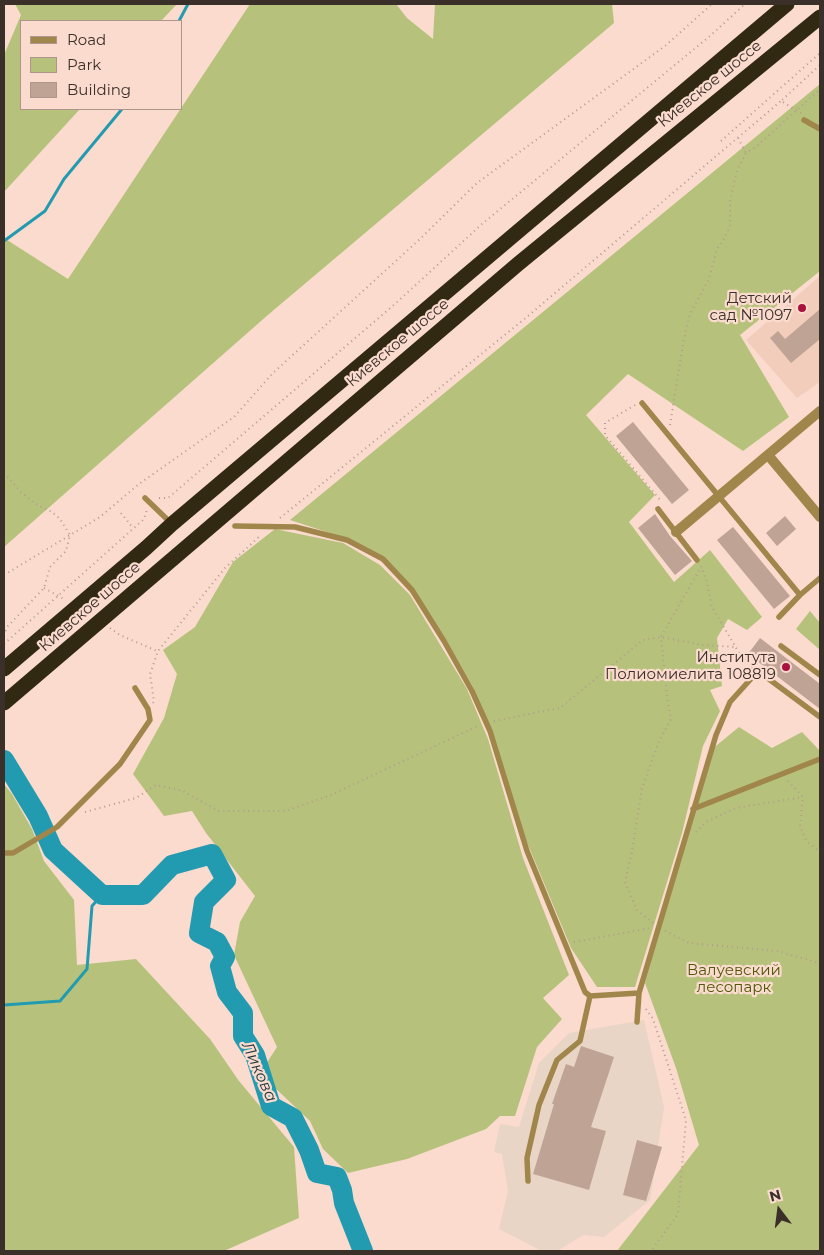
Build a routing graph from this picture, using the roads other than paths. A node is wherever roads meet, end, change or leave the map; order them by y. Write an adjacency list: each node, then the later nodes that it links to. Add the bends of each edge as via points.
1 (788, 4): 12 (highway, Киевское шоссе)
2 (820, 17): 23 (highway, Киевское шоссе, via 518,264)
3 (804, 117): 4 (lane)
4 (820, 129)
5 (642, 403): 8 (lane)
6 (820, 411): 7 (street)
7 (768, 455): 8 (street); 11 (street)
8 (719, 496): 14 (street); 17 (lane)
9 (145, 498): 12 (lane)
10 (660, 511): 14 (lane)
11 (820, 517)
12 (172, 524): 20 (highway, Киевское шоссе)
13 (235, 526): 28 (lane, via 295,527 347,540 383,559 412,590 472,691 486,722 527,851 585,992)
14 (676, 532): 15 (lane)
15 (697, 560)
16 (820, 578): 17 (lane)
17 (800, 595): 18 (lane)
18 (779, 617)
19 (781, 646): 21 (lane)
20 (4, 669)
21 (820, 675)
22 (135, 688): 27 (lane, via 148,708 150,720 120,764 57,827 13,854)
23 (4, 704)
24 (820, 717): 26 (lane, via 756,669 730,702)
25 (820, 759): 26 (lane)
26 (693, 809): 29 (lane)
27 (4, 853)
28 (590, 996): 29 (lane); 31 (lane, via 580,1041 557,1060 539,1105 527,1158)
29 (640, 996): 30 (lane)
30 (636, 1022)
31 (528, 1181)

